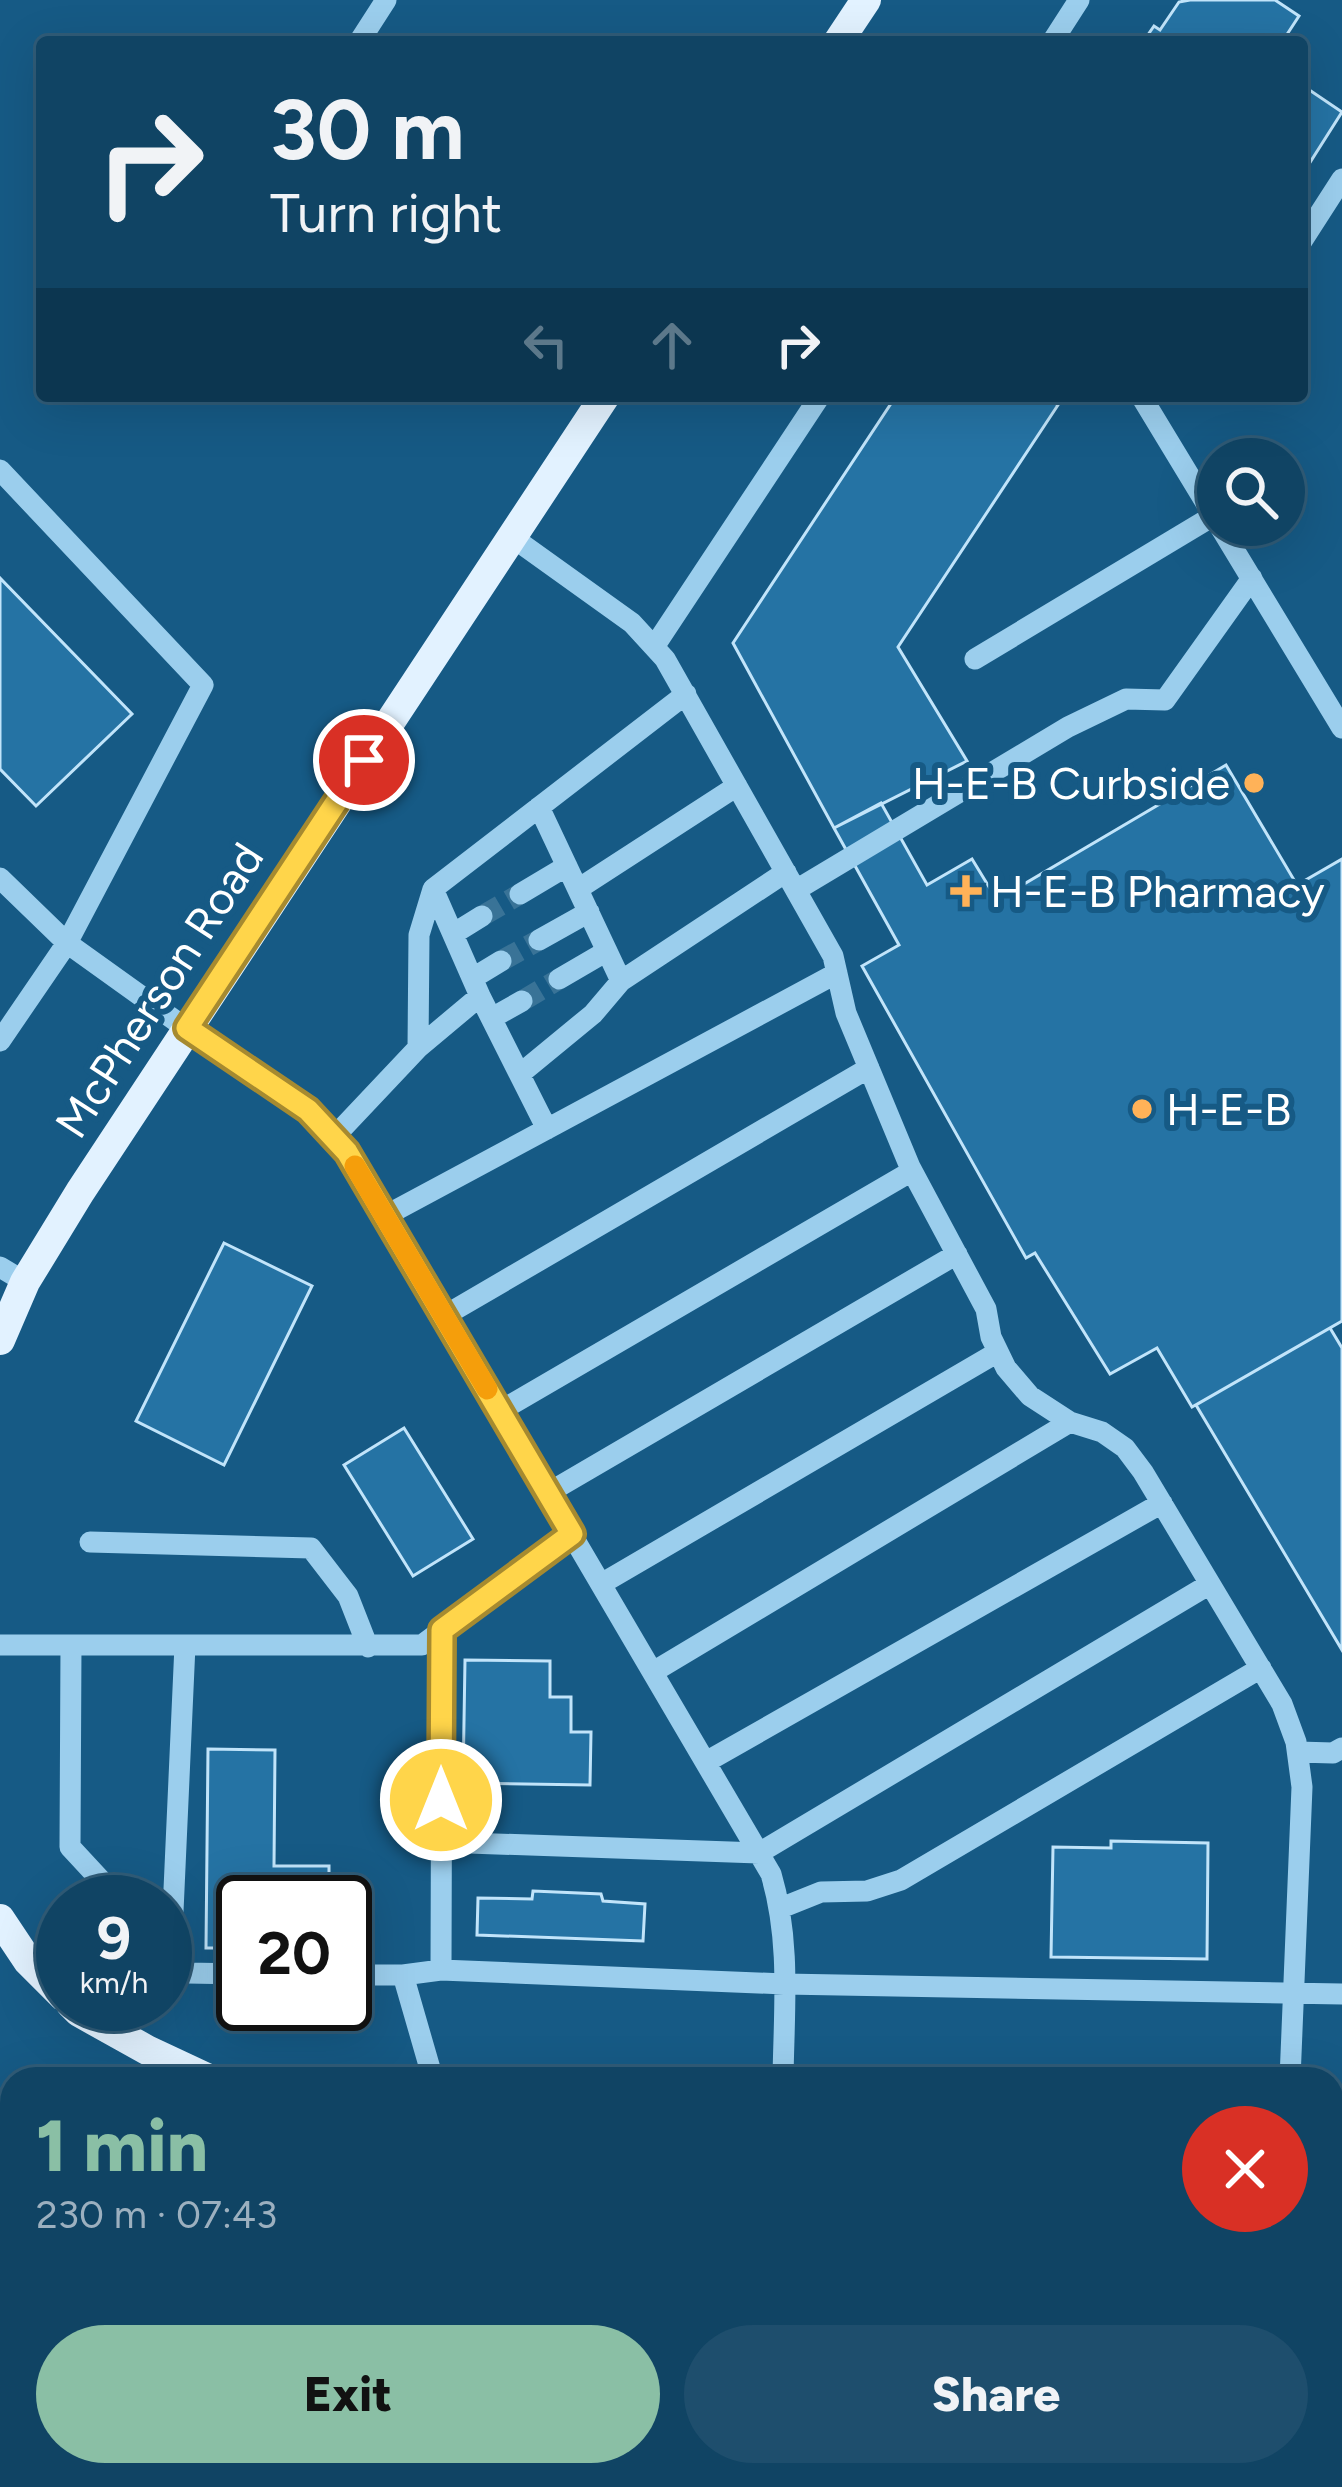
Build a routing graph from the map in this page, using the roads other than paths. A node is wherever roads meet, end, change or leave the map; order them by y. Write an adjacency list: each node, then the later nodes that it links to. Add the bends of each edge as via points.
1 (386, 0): 4 (street)
2 (866, 0): 5 (main road)
3 (1079, 0): 6 (street)
4 (363, 36)
5 (842, 36)
6 (1056, 36)
7 (1342, 179): 8 (street)
8 (1308, 232)
9 (600, 402): 15 (main road, McPherson Road)
10 (816, 402): 18 (street)
11 (1150, 402): 13 (street)
12 (0, 470): 34 (street, via 203,685)
13 (1197, 485)
14 (1197, 532): 19 (street)
15 (512, 536): 18 (street); 43 (main road, McPherson Road)
16 (1232, 546): 17 (street)
17 (1252, 578): 21 (street); 26 (street, via 1165,700 1126,699)
18 (654, 647): 20 (street)
19 (975, 659)
20 (686, 694): 22 (street); 23 (street)
21 (1342, 728)
22 (737, 786): 26 (street); 28 (street)
23 (539, 807): 24 (street); 27 (street)
24 (567, 866): 28 (street); 29 (street)
25 (0, 878): 34 (street)
26 (791, 881): 37 (street); 39 (street)
27 (433, 889): 32 (street); 45 (street, via 419,935)
28 (578, 889): 30 (street)
29 (520, 894)
30 (589, 912): 33 (street); 35 (street)
31 (482, 916): 32 (street)
32 (453, 934): 40 (street)
33 (538, 940)
34 (67, 943): 43 (street); 44 (street)
35 (607, 951): 38 (street); 39 (street)
36 (501, 962): 40 (street)
37 (837, 973): 46 (street); 48 (street)
38 (559, 980)
39 (621, 982): 47 (street)
40 (476, 987): 42 (street); 45 (street)
41 (522, 1001): 42 (street)
42 (492, 1018): 47 (street)
43 (187, 1028): 49 (street, via 308,1110); 53 (main road, McPherson Road, via 80,1192)
44 (0, 1041)
45 (418, 1048): 49 (street)
46 (869, 1068): 50 (street); 54 (street)
47 (520, 1074): 48 (street)
48 (547, 1129): 51 (street)
49 (334, 1138): 51 (street)
50 (913, 1172): 52 (street); 57 (street)
51 (385, 1216): 54 (street)
52 (957, 1254): 56 (street); 59 (street)
53 (12, 1275): 55 (main road, McPherson Road)
54 (444, 1316): 57 (street)
55 (0, 1340)
56 (998, 1352): 58 (street, via 1030,1396); 63 (street)
57 (500, 1411): 59 (street)
58 (1070, 1422): 60 (street, via 1125,1448); 71 (street)
59 (548, 1493): 61 (street)
60 (1162, 1503): 64 (street); 74 (street)
61 (572, 1534): 63 (street); 65 (street)
62 (90, 1542): 69 (street, via 311,1548 348,1596)
63 (601, 1584): 71 (street)
64 (1210, 1584): 70 (street); 76 (street)
65 (442, 1630): 69 (street, via 422,1645); 75 (street)
66 (0, 1645): 67 (street)
67 (71, 1645): 68 (street); 77 (street, via 70,1847)
68 (184, 1646): 69 (street); 78 (street)
69 (368, 1647)
70 (1261, 1668): 73 (street); 79 (street, via 901,1880 821,1892)
71 (653, 1672): 74 (street)
72 (1342, 1748): 73 (street)
73 (1298, 1752): 86 (street)
74 (706, 1762): 76 (street)
75 (441, 1842): 76 (street); 82 (street)
76 (759, 1853): 79 (street)
77 (96, 1875)
78 (172, 1875)
79 (781, 1908): 85 (street)
80 (0, 1919): 81 (main road)
81 (36, 1969)
82 (441, 1970): 84 (street); 85 (street)
83 (372, 1975): 84 (street)
84 (403, 1976): 90 (street)
85 (784, 1984): 86 (street); 91 (street)
86 (1293, 1993): 87 (street); 92 (street)
87 (1342, 1994)
88 (113, 2031): 89 (main road)
89 (183, 2067)
90 (430, 2067)
91 (783, 2067)
92 (1290, 2067)

